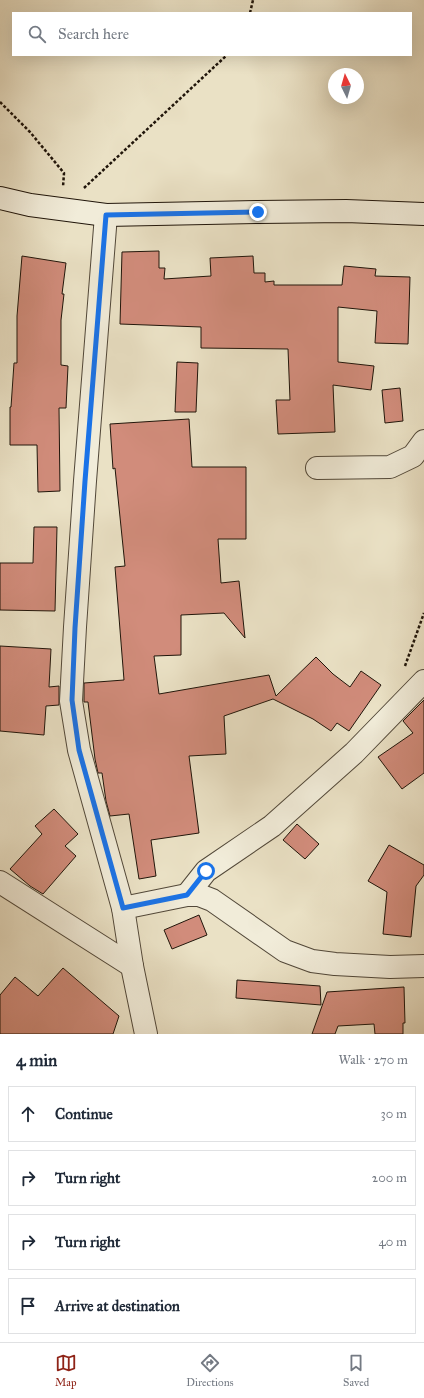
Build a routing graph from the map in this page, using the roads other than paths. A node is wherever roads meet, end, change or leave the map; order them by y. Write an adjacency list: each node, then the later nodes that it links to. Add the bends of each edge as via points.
1 (0, 198): 3 (street, via 30,205)
2 (424, 214): 3 (street, via 346,211)
3 (106, 215): 9 (street, via 85,481 72,700 79,750)
4 (424, 441): 5 (street, via 413,456 390,467)
5 (317, 468)
6 (424, 681): 8 (street, via 354,753 272,826 206,871)
7 (0, 882): 10 (street)
8 (187, 895): 9 (street); 11 (street, via 199,895 212,900 285,951 312,961 390,967)
9 (123, 908): 10 (street)
10 (132, 966): 12 (street)
11 (424, 966)
12 (146, 1034)

